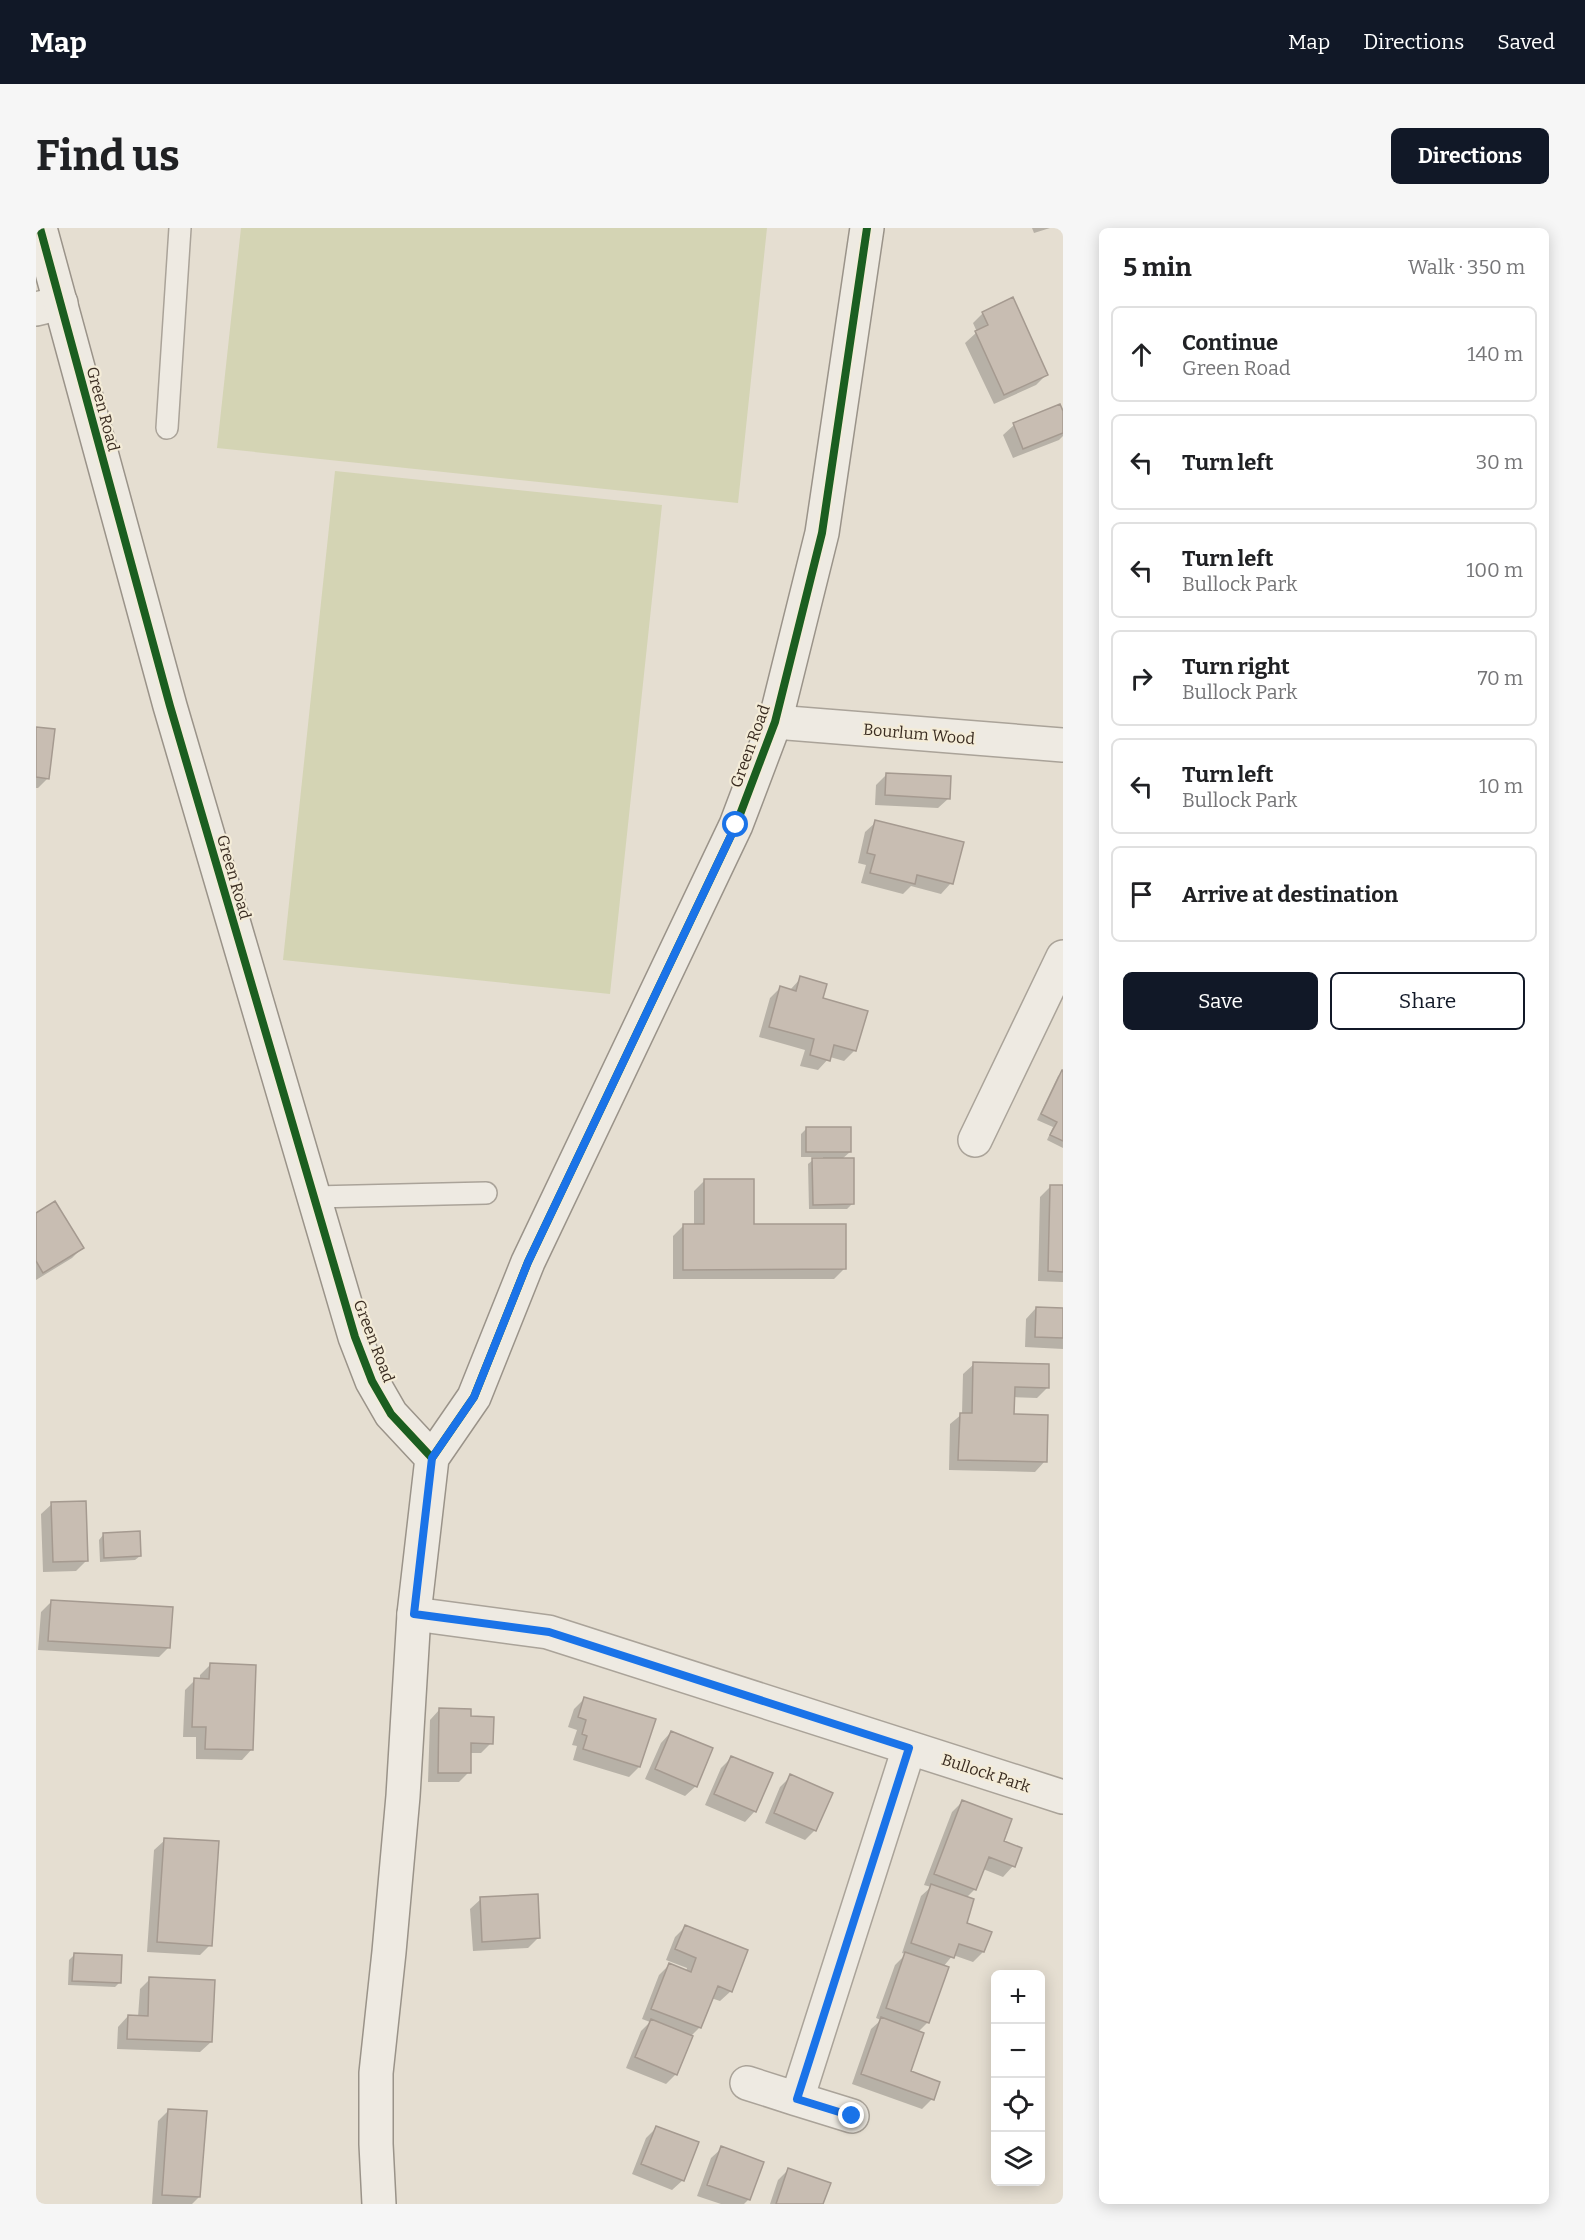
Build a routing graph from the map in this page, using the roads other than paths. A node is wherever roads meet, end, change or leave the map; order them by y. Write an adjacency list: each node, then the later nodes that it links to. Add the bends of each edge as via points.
1 (40, 228): 4 (street, Green Road)
2 (180, 228): 5 (lane)
3 (867, 228): 6 (street, Green Road, via 824,526)
4 (48, 306): 11 (street, Green Road)
5 (167, 428)
6 (775, 722): 7 (street, Bourlum Wood); 12 (street, Green Road, via 736,825 528,1262 474,1397)
7 (1063, 745)
8 (1063, 957): 9 (street)
9 (975, 1140)
10 (486, 1193): 11 (lane)
11 (315, 1197): 12 (street, Green Road, via 354,1338 372,1381 391,1414)
12 (432, 1458): 13 (street)
13 (414, 1614): 14 (street, Bullock Park, via 549,1632); 19 (street, via 403,1796 376,2073)
14 (909, 1748): 15 (street, Bullock Park); 17 (street)
15 (1063, 1797)
16 (747, 2084): 17 (street)
17 (797, 2099): 18 (street)
18 (852, 2116)
19 (379, 2204)

